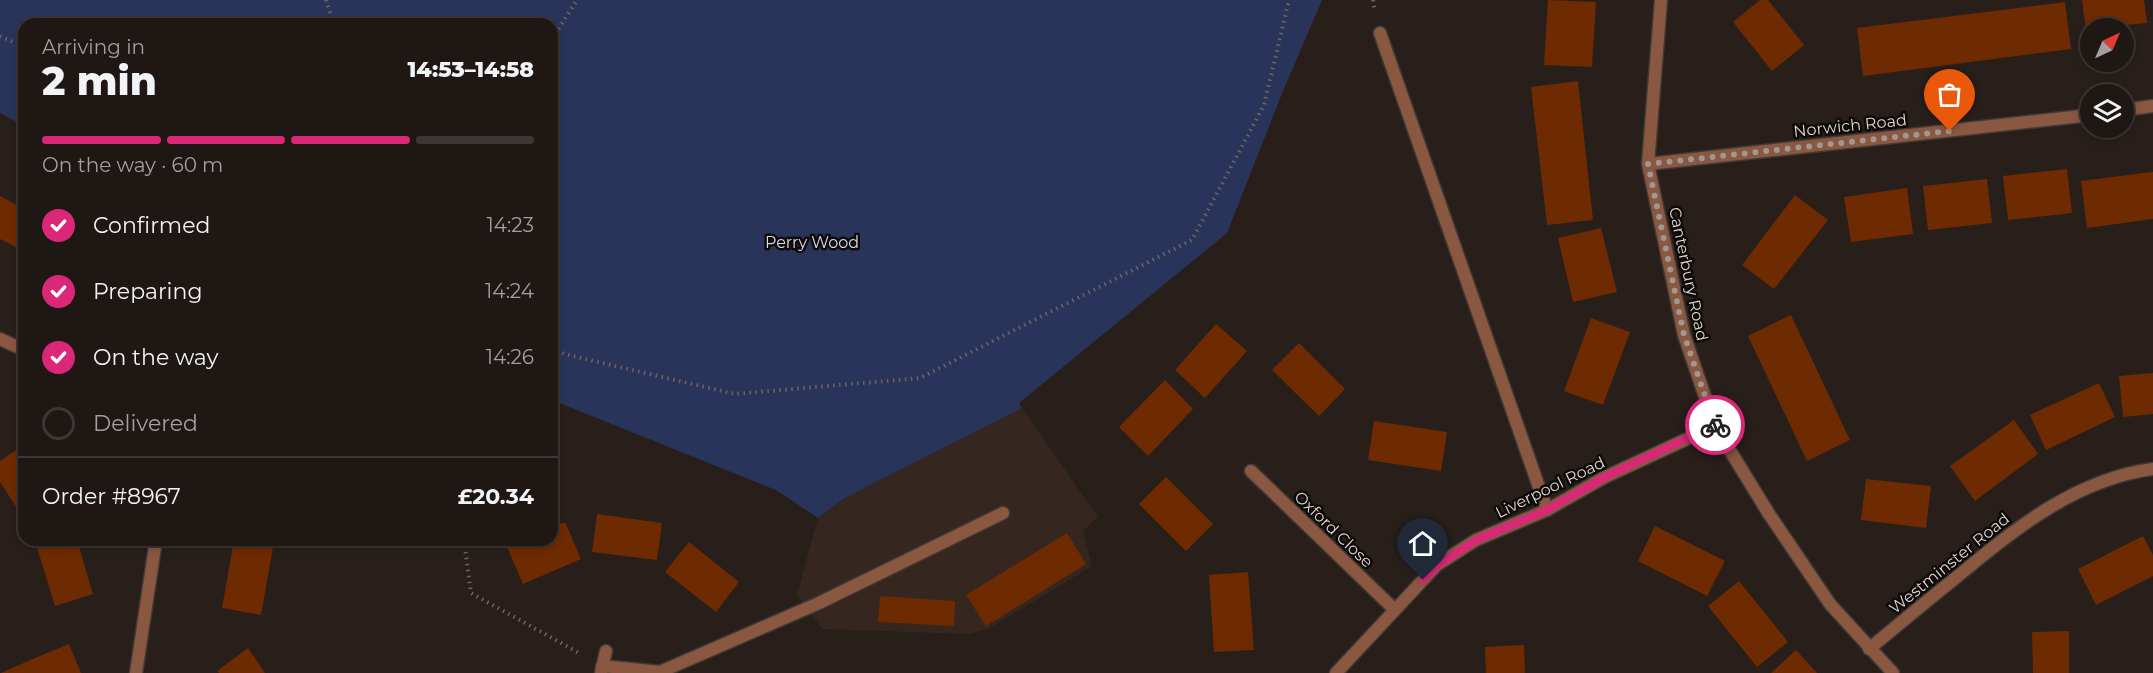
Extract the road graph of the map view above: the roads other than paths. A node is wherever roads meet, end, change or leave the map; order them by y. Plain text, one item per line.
1 (1661, 0) edge
2 (1380, 33) dead end
3 (2153, 106) edge
4 (2134, 109) edge
5 (2080, 116) edge
6 (1648, 164) junction
7 (0, 339) edge
8 (18, 347) edge
9 (1715, 426) junction
10 (2153, 469) edge
11 (1251, 471) dead end
12 (1547, 510) junction
13 (1003, 513) dead end
14 (155, 546) edge
15 (1395, 610) junction
16 (1869, 649) junction
17 (606, 651) dead end
18 (602, 670) edge
19 (136, 673) edge
20 (1336, 673) edge
21 (1893, 673) edge

1 - 6 street, Canterbury Road
2 - 12 street
3 - 4 street
5 - 6 street, Norwich Road
6 - 9 street, Canterbury Road
7 - 8 street
9 - 12 street, Liverpool Road
9 - 16 street, Canterbury Road
10 - 16 street, Westminster Road
11 - 15 street, Oxford Close
12 - 15 street, Liverpool Road
13 - 18 street
14 - 19 street
15 - 20 street, Liverpool Road
16 - 21 street, Canterbury Road
17 - 18 street

